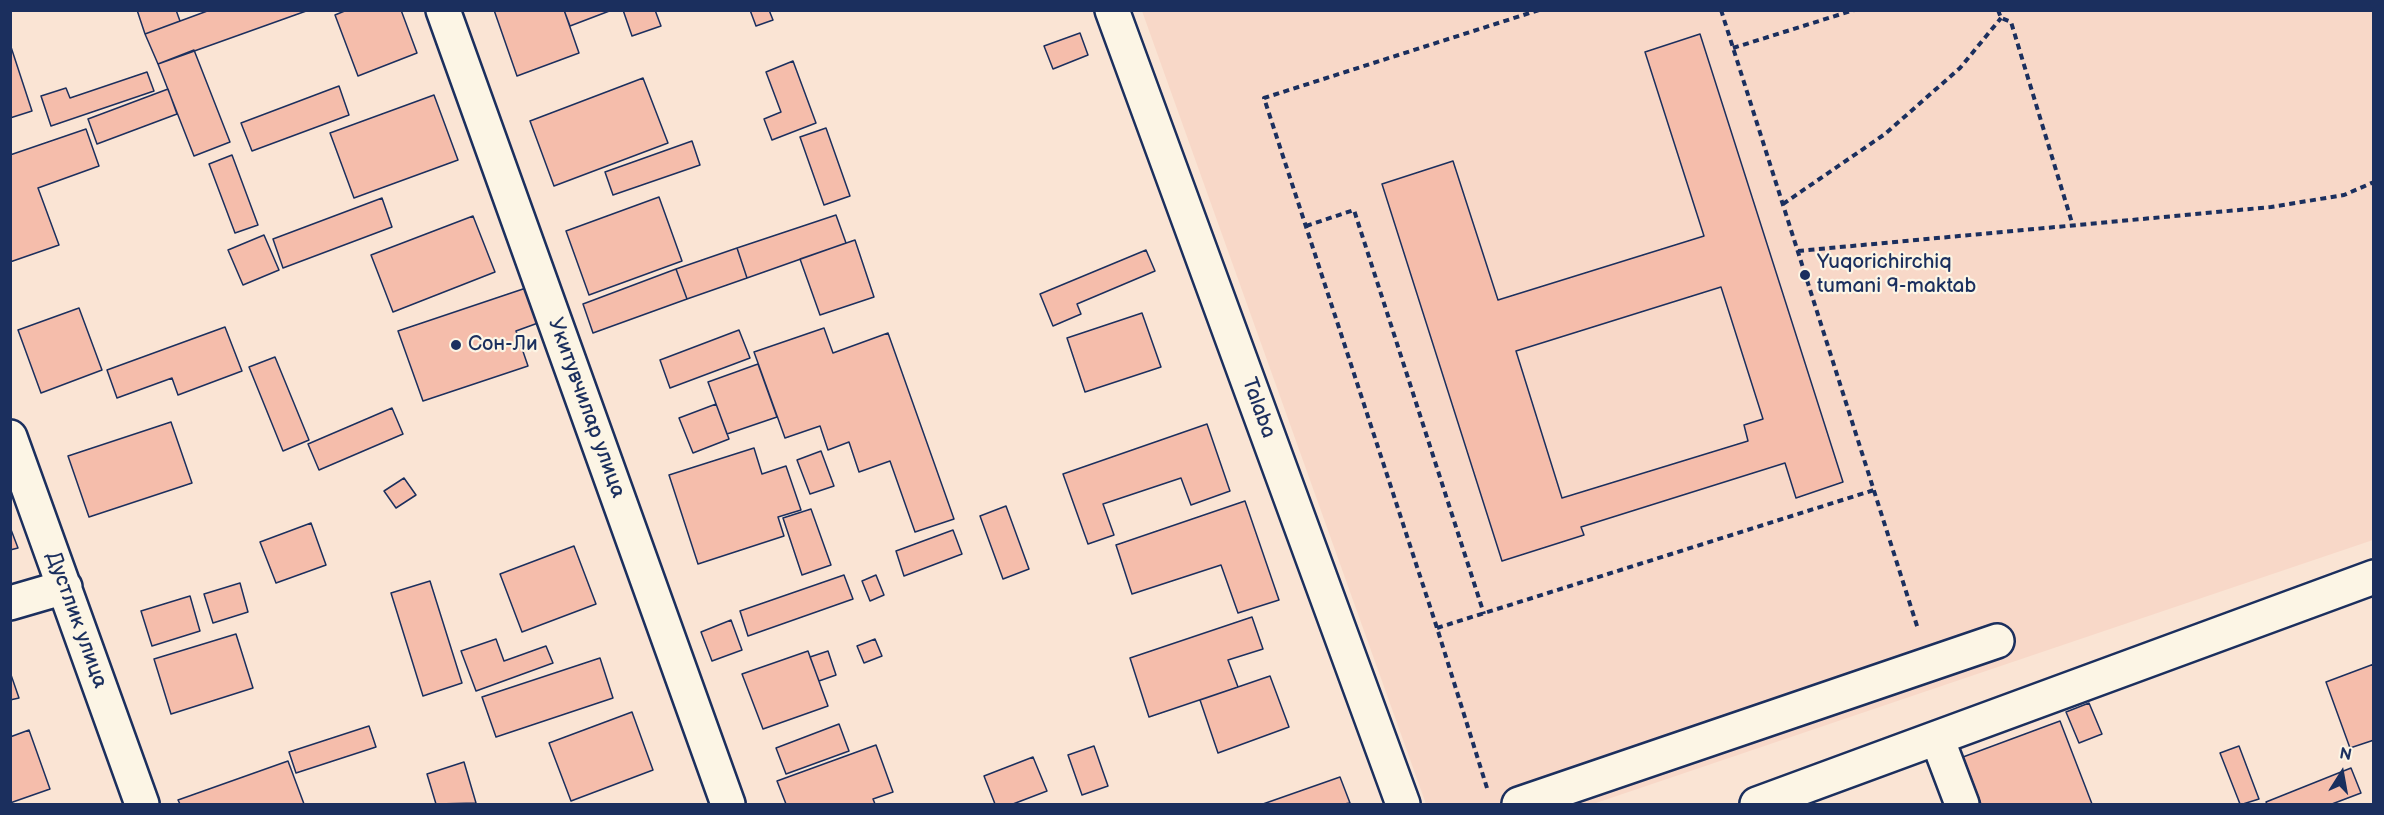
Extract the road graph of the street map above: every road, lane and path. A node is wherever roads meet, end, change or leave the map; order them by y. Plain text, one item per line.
1 (443, 10) edge
2 (1113, 10) edge
3 (1539, 10) edge
4 (1722, 10) edge
5 (1854, 10) edge
6 (1998, 10) edge
7 (2001, 18) junction
8 (1733, 48) junction
9 (2373, 182) edge
10 (1783, 204) junction
11 (1306, 225) junction
12 (2073, 226) junction
13 (1798, 251) junction
14 (10, 437) edge
15 (1874, 490) junction
16 (2373, 577) edge
17 (65, 587) junction
18 (10, 603) edge
19 (1484, 614) junction
20 (1437, 628) junction
21 (1997, 641) dead end
22 (1929, 664) junction
23 (1937, 738) junction
24 (1488, 794) dead end
25 (142, 804) edge
26 (728, 804) edge
27 (1403, 804) edge
28 (1519, 804) edge
29 (1757, 804) edge
30 (1962, 804) edge

1 - 26 street, Укитувчилар улица
2 - 27 street, Talaba
3 - 11 path
4 - 8 path
5 - 8 path
6 - 7 path
7 - 10 path
7 - 12 path
8 - 10 path
9 - 12 path
10 - 13 path
11 - 19 path
11 - 20 path
12 - 13 path
13 - 15 path
14 - 17 street, Дустлик улица
15 - 19 path
15 - 22 path
16 - 23 street
17 - 18 street
17 - 25 street, Дустлик улица
19 - 20 path
20 - 24 path
21 - 22 street
22 - 28 street
23 - 29 street
23 - 30 street

